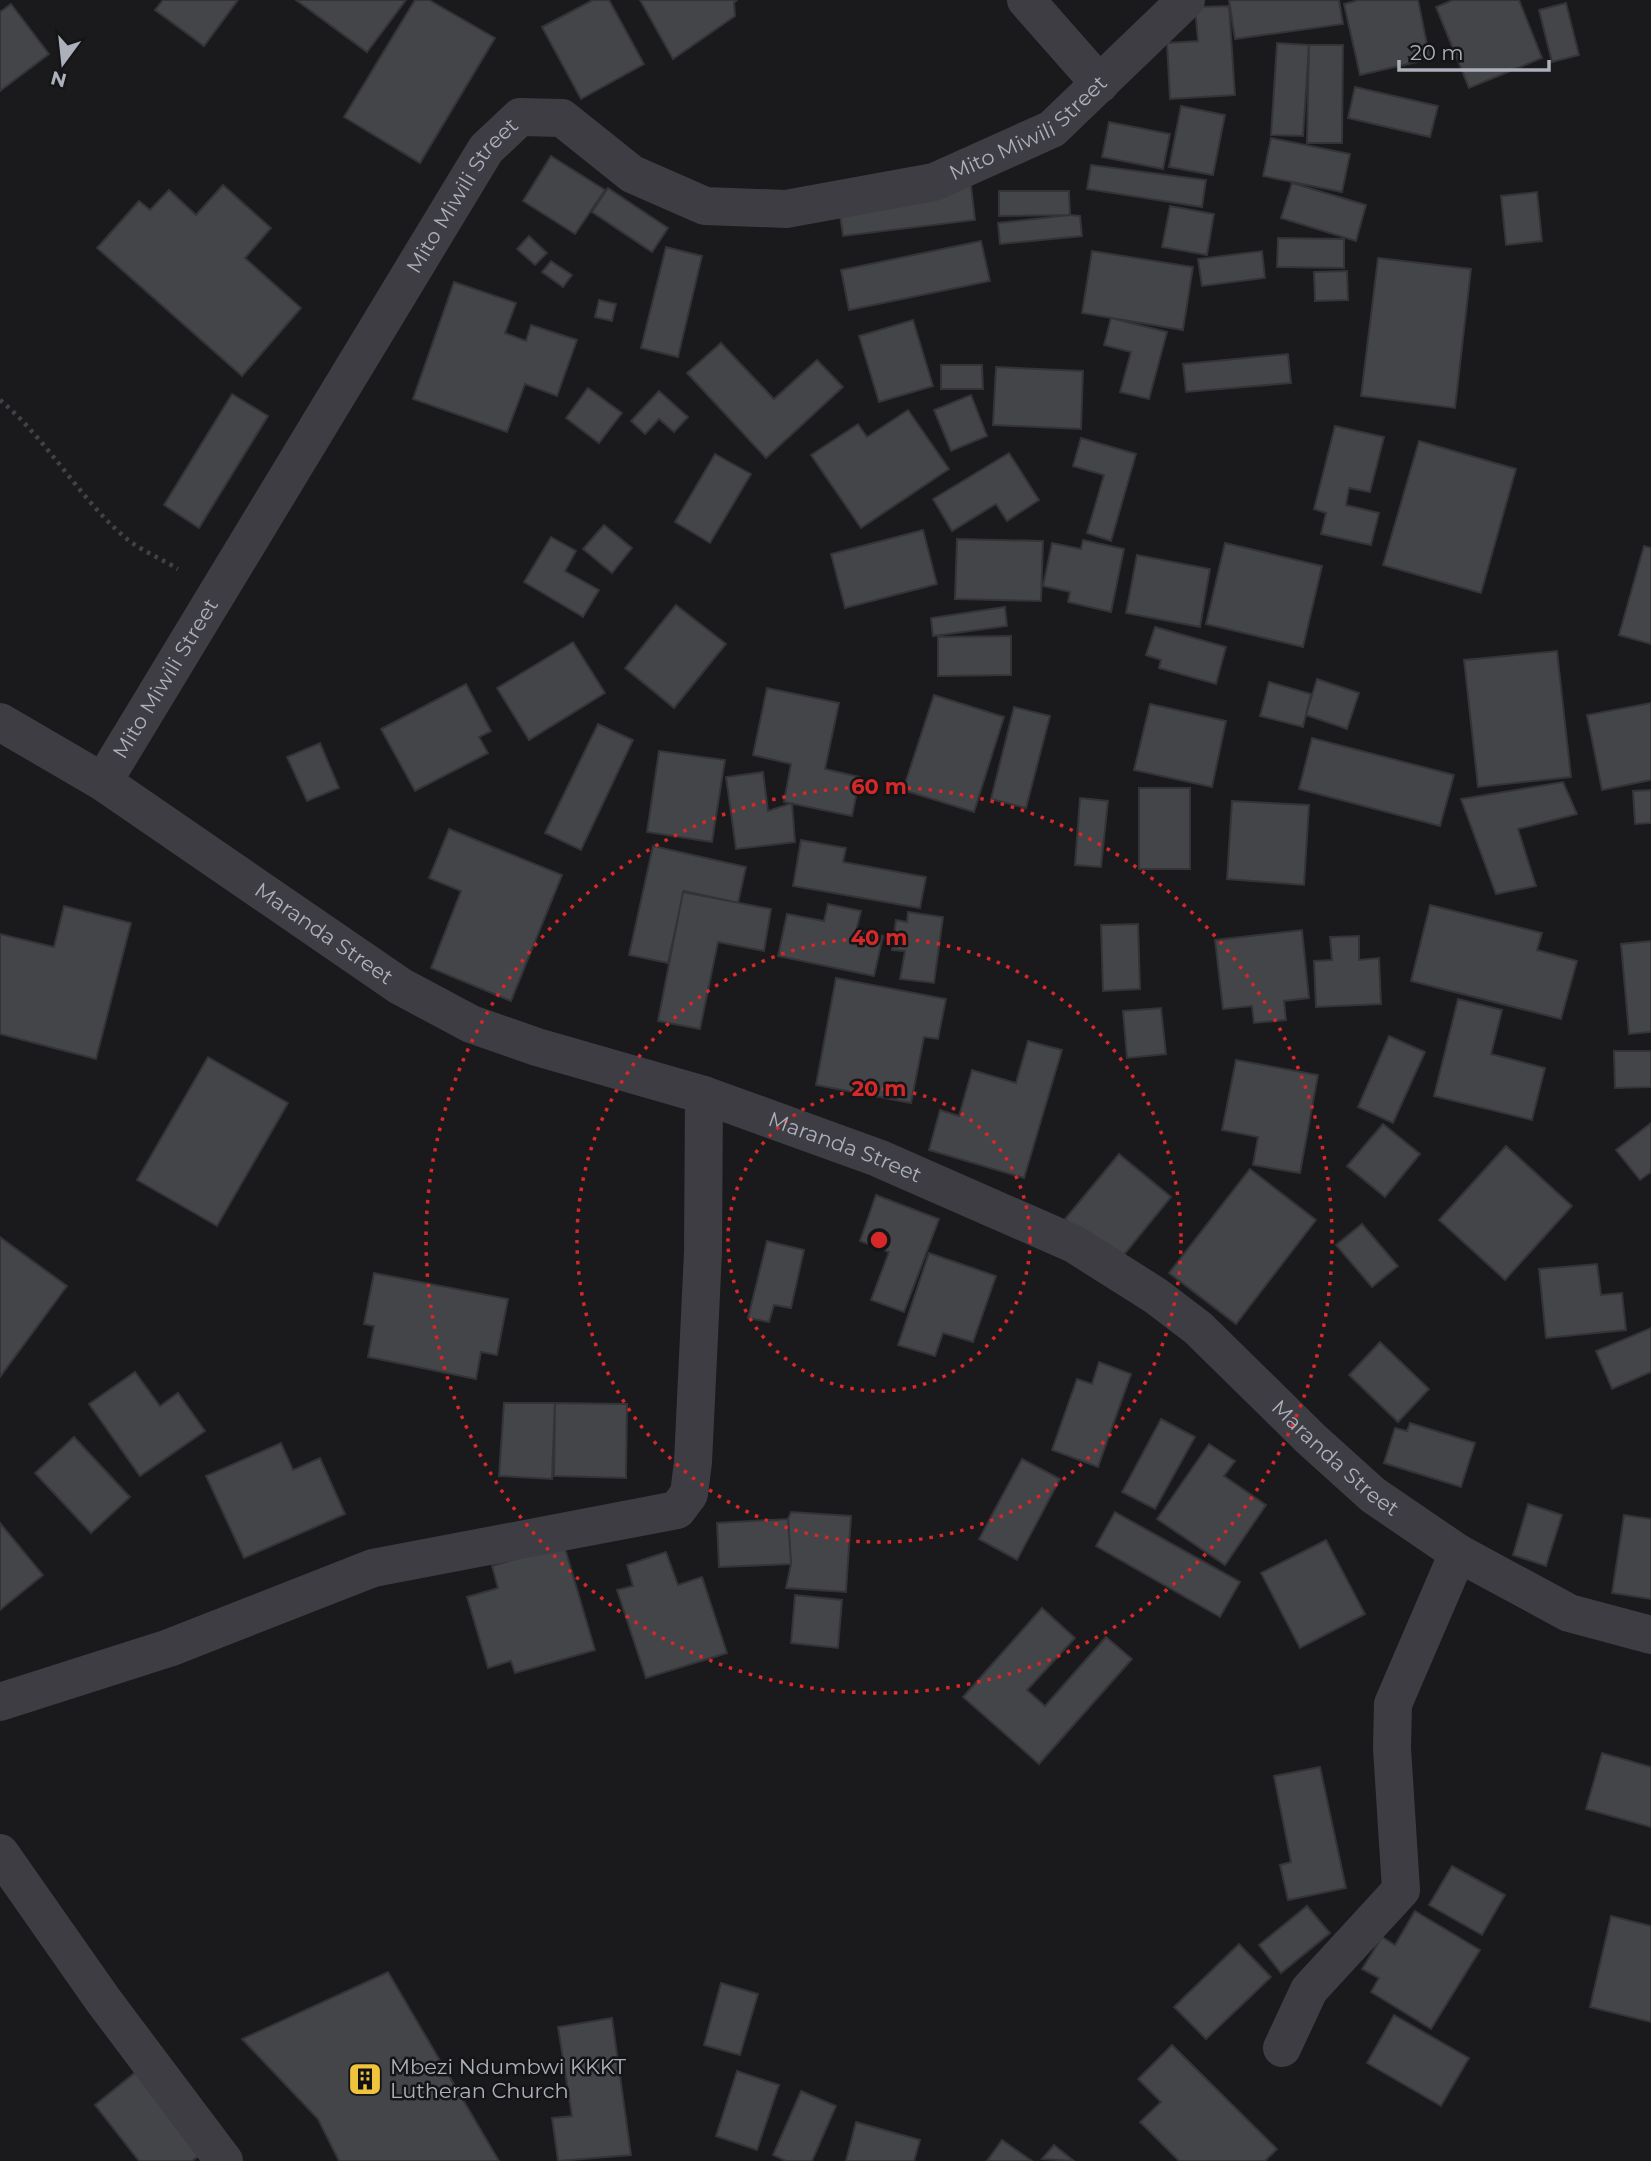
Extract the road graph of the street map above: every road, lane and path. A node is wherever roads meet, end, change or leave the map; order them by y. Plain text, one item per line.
1 (1026, 0) edge
2 (1186, 0) edge
3 (1100, 84) junction
4 (0, 400) edge
5 (218, 593) junction
6 (0, 722) edge
7 (103, 782) junction
8 (704, 1095) junction
9 (1458, 1553) junction
10 (1651, 1635) edge
11 (0, 1702) edge
12 (0, 1853) edge
13 (1282, 2049) dead end
14 (224, 2161) edge

1 - 3 street
2 - 3 street, Mito Miwili Street
3 - 5 street, Mito Miwili Street
4 - 5 path
5 - 7 street, Mito Miwili Street
6 - 7 street, Maranda Street
7 - 8 street, Maranda Street
8 - 9 street, Maranda Street
8 - 11 street
9 - 10 street, Maranda Street
9 - 13 street
12 - 14 street

